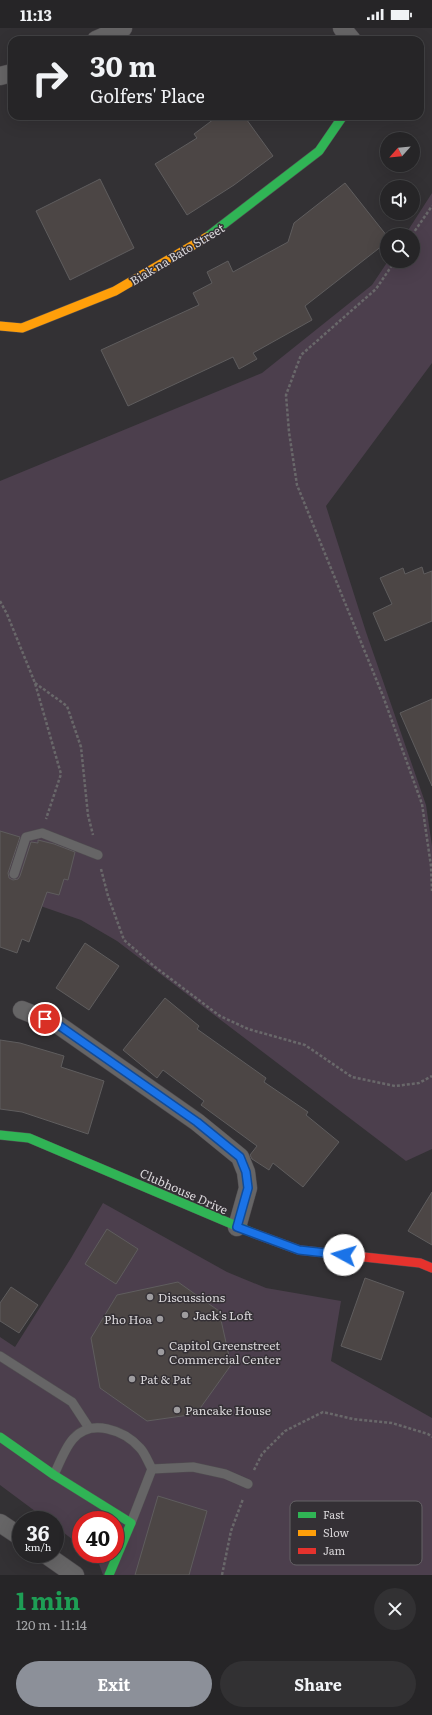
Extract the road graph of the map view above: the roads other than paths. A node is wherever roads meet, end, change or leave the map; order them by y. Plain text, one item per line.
1 (123, 28) edge
2 (342, 28) edge
3 (105, 36) edge
4 (349, 36) edge
5 (340, 120) edge
6 (0, 326) edge
7 (98, 855) road end
8 (14, 874) dead end
9 (22, 1010) dead end
10 (0, 1135) edge
11 (237, 1227) junction
12 (432, 1268) edge
13 (0, 1356) edge
14 (89, 1428) junction
15 (0, 1437) edge
16 (152, 1469) junction
17 (54, 1475) junction
18 (248, 1484) road end
19 (0, 1523) edge
20 (131, 1523) junction
21 (12, 1531) edge
22 (58, 1563) edge
23 (75, 1575) edge
24 (109, 1575) edge

1 - 3 street
2 - 4 street
5 - 6 street, Biak na Bato Street
7 - 8 lane
9 - 11 street
10 - 11 street, Clubhouse Drive
11 - 12 street, Clubhouse Drive
13 - 14 lane
14 - 16 lane
14 - 17 lane
15 - 17 street
16 - 18 lane
16 - 20 lane
17 - 20 street
19 - 21 street
20 - 24 street
22 - 23 street

